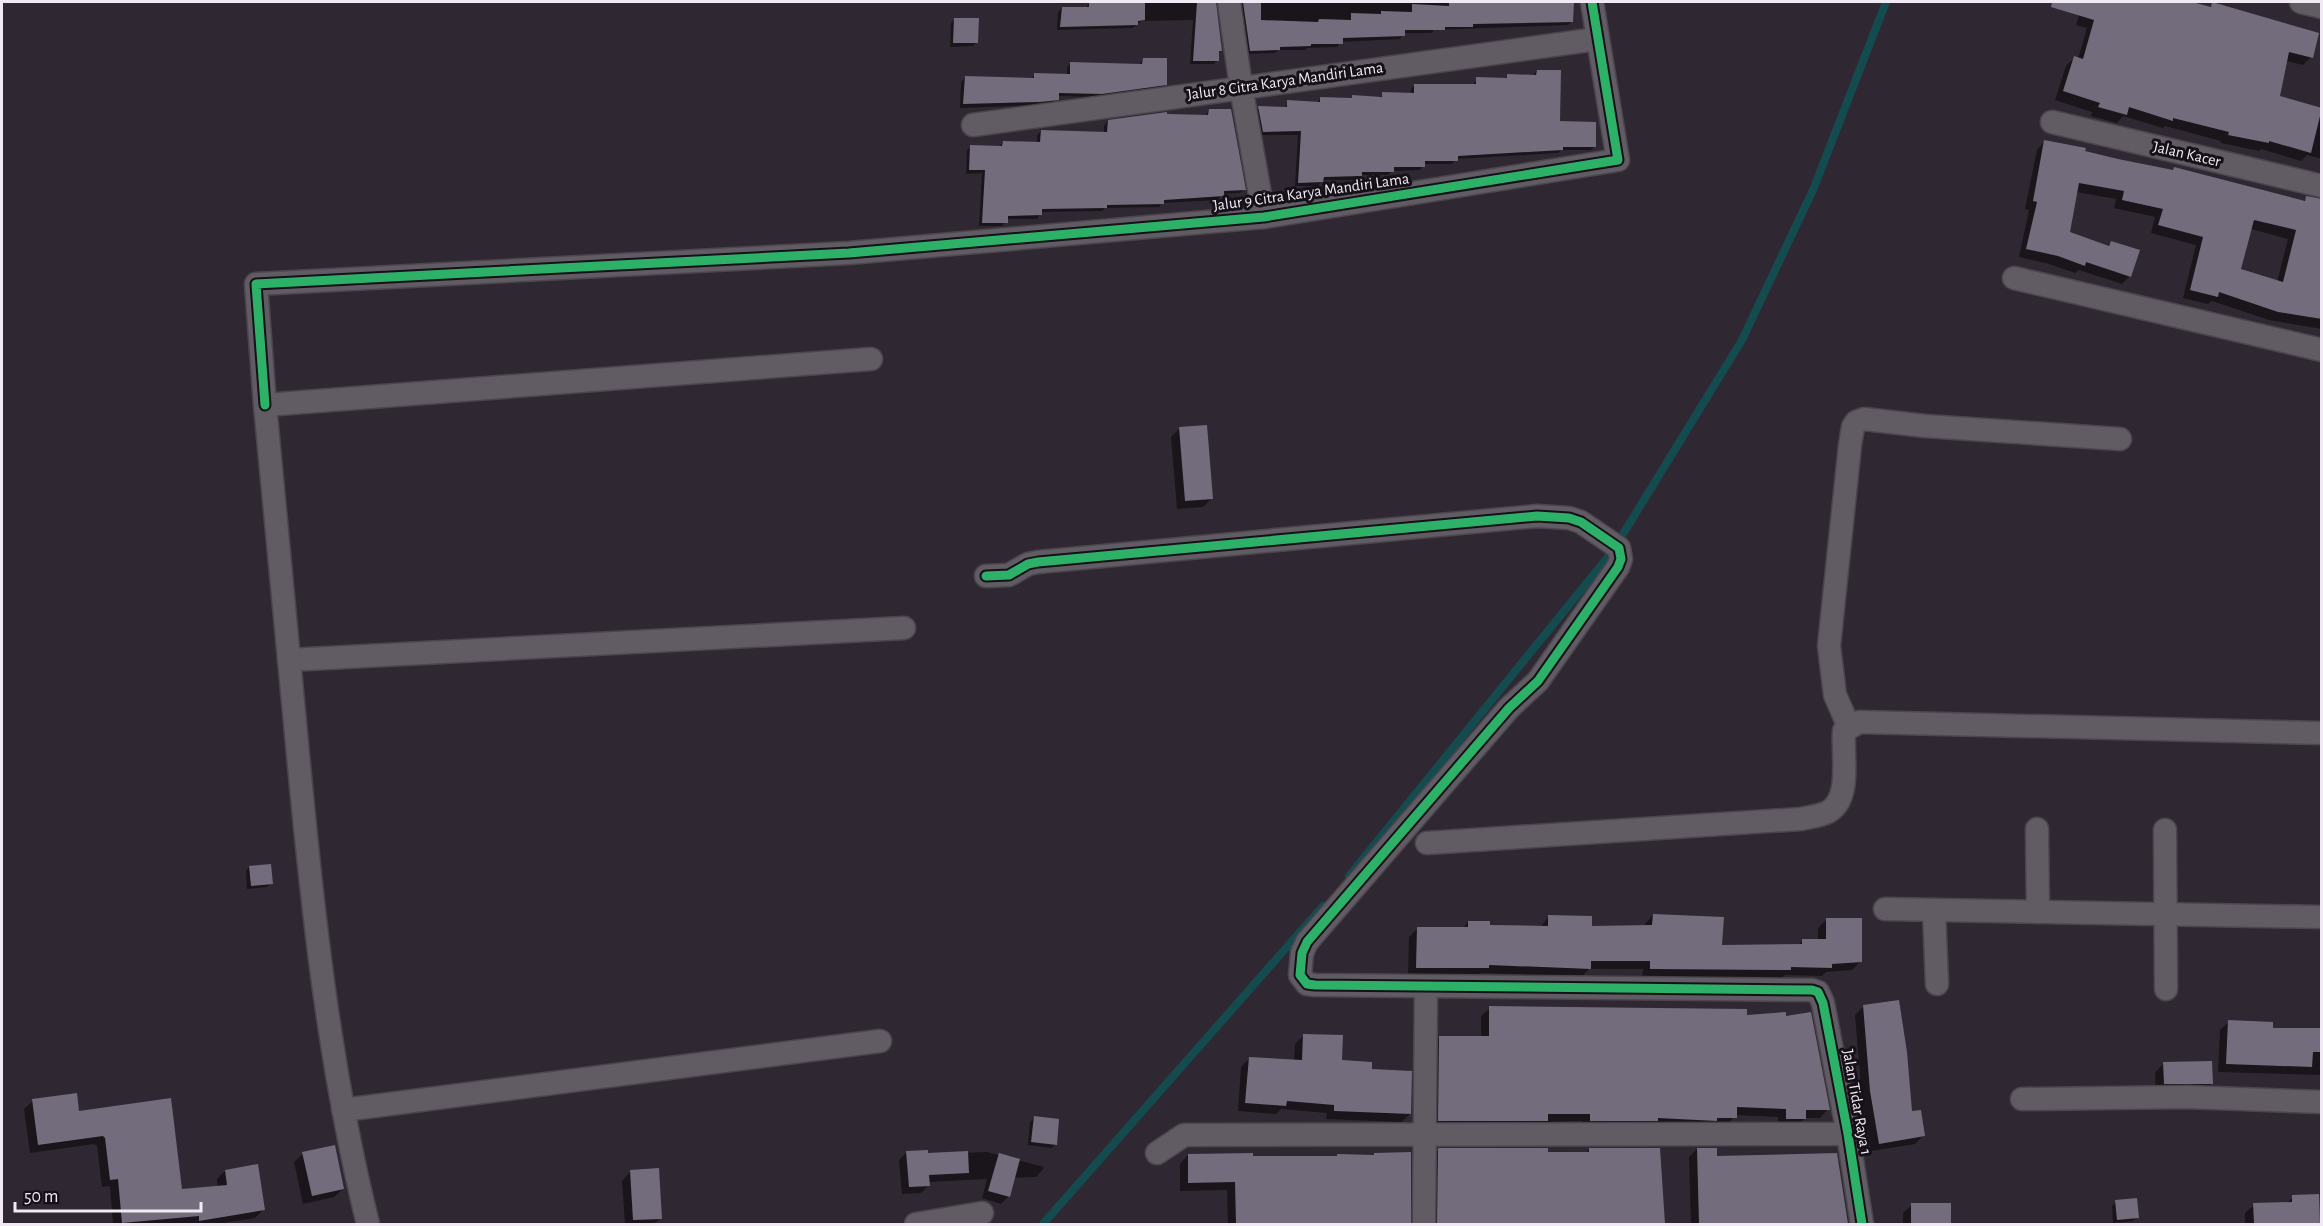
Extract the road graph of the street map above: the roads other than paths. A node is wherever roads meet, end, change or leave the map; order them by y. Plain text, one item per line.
1 (1229, 2) edge
2 (1592, 2) edge
3 (2301, 2) edge
4 (2322, 7) edge
5 (1597, 39) junction
6 (1241, 87) junction
7 (2052, 122) dead end
8 (974, 125) dead end
9 (2322, 186) edge
10 (1264, 218) junction
11 (2013, 278) dead end
12 (2322, 350) edge
13 (872, 359) dead end
14 (265, 405) junction
15 (2120, 439) dead end
16 (986, 576) dead end
17 (903, 628) dead end
18 (289, 660) junction
19 (1849, 727) junction
20 (2322, 733) edge
21 (2037, 829) dead end
22 (2165, 830) dead end
23 (1427, 843) dead end
24 (1885, 909) dead end
25 (1934, 910) junction
26 (2038, 912) junction
27 (2164, 915) junction
28 (2322, 917) edge
29 (1937, 984) dead end
30 (1426, 987) junction
31 (2166, 989) dead end
32 (880, 1041) dead end
33 (2022, 1099) dead end
34 (2322, 1102) edge
35 (343, 1110) junction
36 (1425, 1134) junction
37 (1848, 1134) junction
38 (1157, 1153) dead end
39 (982, 1213) dead end
40 (369, 1224) edge
41 (916, 1224) edge
42 (1424, 1224) edge
43 (1862, 1224) edge

1 - 6 street
2 - 5 street
3 - 4 street
5 - 6 street, Jalur 8 Citra Karya Mandiri Lama
5 - 10 street, Jalur 9 Citra Karya Mandiri Lama
6 - 8 street, Jalur 8 Citra Karya Mandiri Lama
6 - 10 street
7 - 9 street, Jalan Kacer
10 - 14 street, Jalur 9 Citra Karya Mandiri Lama
11 - 12 street
13 - 14 street
14 - 18 street
15 - 19 street
16 - 30 street
17 - 18 street
18 - 35 street
19 - 20 street
19 - 23 street
21 - 26 street
22 - 27 street
24 - 25 street
25 - 26 street
25 - 29 street
26 - 27 street
27 - 28 street
27 - 31 street
30 - 36 street
30 - 37 street, Jalan Tidar Raya 1
32 - 35 street
33 - 34 street
35 - 40 street
36 - 37 street
36 - 38 street
36 - 42 street
37 - 43 street, Jalan Tidar Raya 1
39 - 41 street

